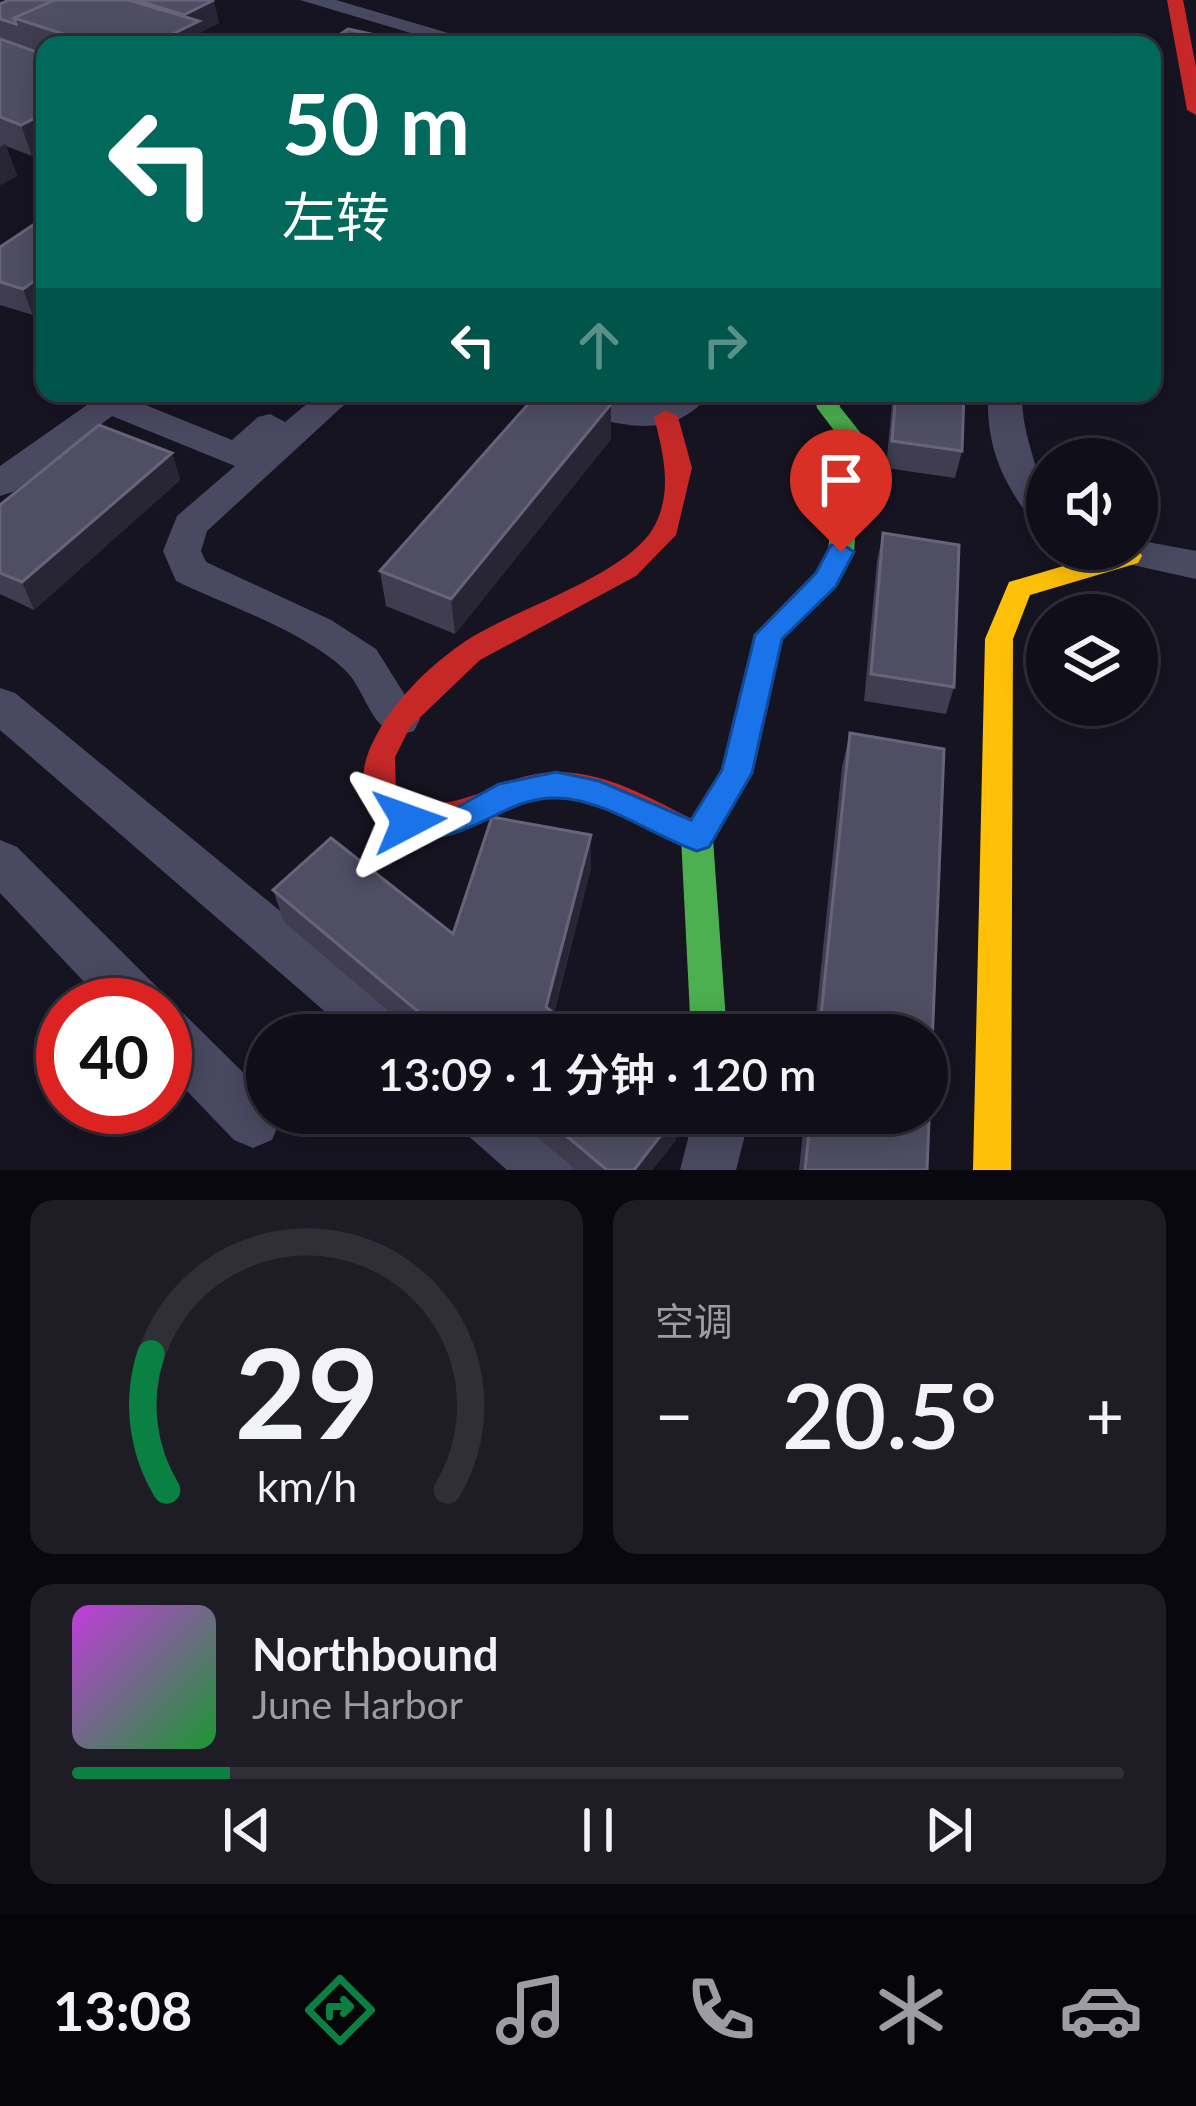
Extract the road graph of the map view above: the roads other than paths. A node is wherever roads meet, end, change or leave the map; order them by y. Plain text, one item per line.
1 (311, 0) edge
2 (1175, 0) edge
3 (444, 36) edge
4 (1196, 110) edge
5 (110, 402) edge
6 (110, 402) edge
7 (296, 402) edge
8 (330, 402) edge
9 (581, 402) edge
10 (683, 402) edge
11 (828, 402) edge
12 (1004, 402) edge
13 (666, 417) junction
14 (0, 484) edge
15 (1026, 489) edge
16 (1158, 558) edge
17 (1196, 565) edge
18 (1071, 570) edge
19 (0, 705) edge
20 (399, 719) junction
21 (697, 837) junction
22 (0, 861) edge
23 (114, 978) edge
24 (366, 1014) edge
25 (708, 1014) edge
26 (192, 1058) edge
27 (246, 1113) edge
28 (508, 1134) edge
29 (716, 1134) edge
30 (550, 1170) edge
31 (708, 1170) edge
32 (992, 1170) edge

1 - 3 street
2 - 4 street
5 - 14 street
6 - 7 street
8 - 20 street
9 - 13 street
10 - 13 street
11 - 21 street
12 - 15 street
13 - 20 street
16 - 17 street
18 - 32 street
19 - 24 street
20 - 21 street
21 - 25 street
22 - 23 street
26 - 27 street
28 - 30 street
29 - 31 street

